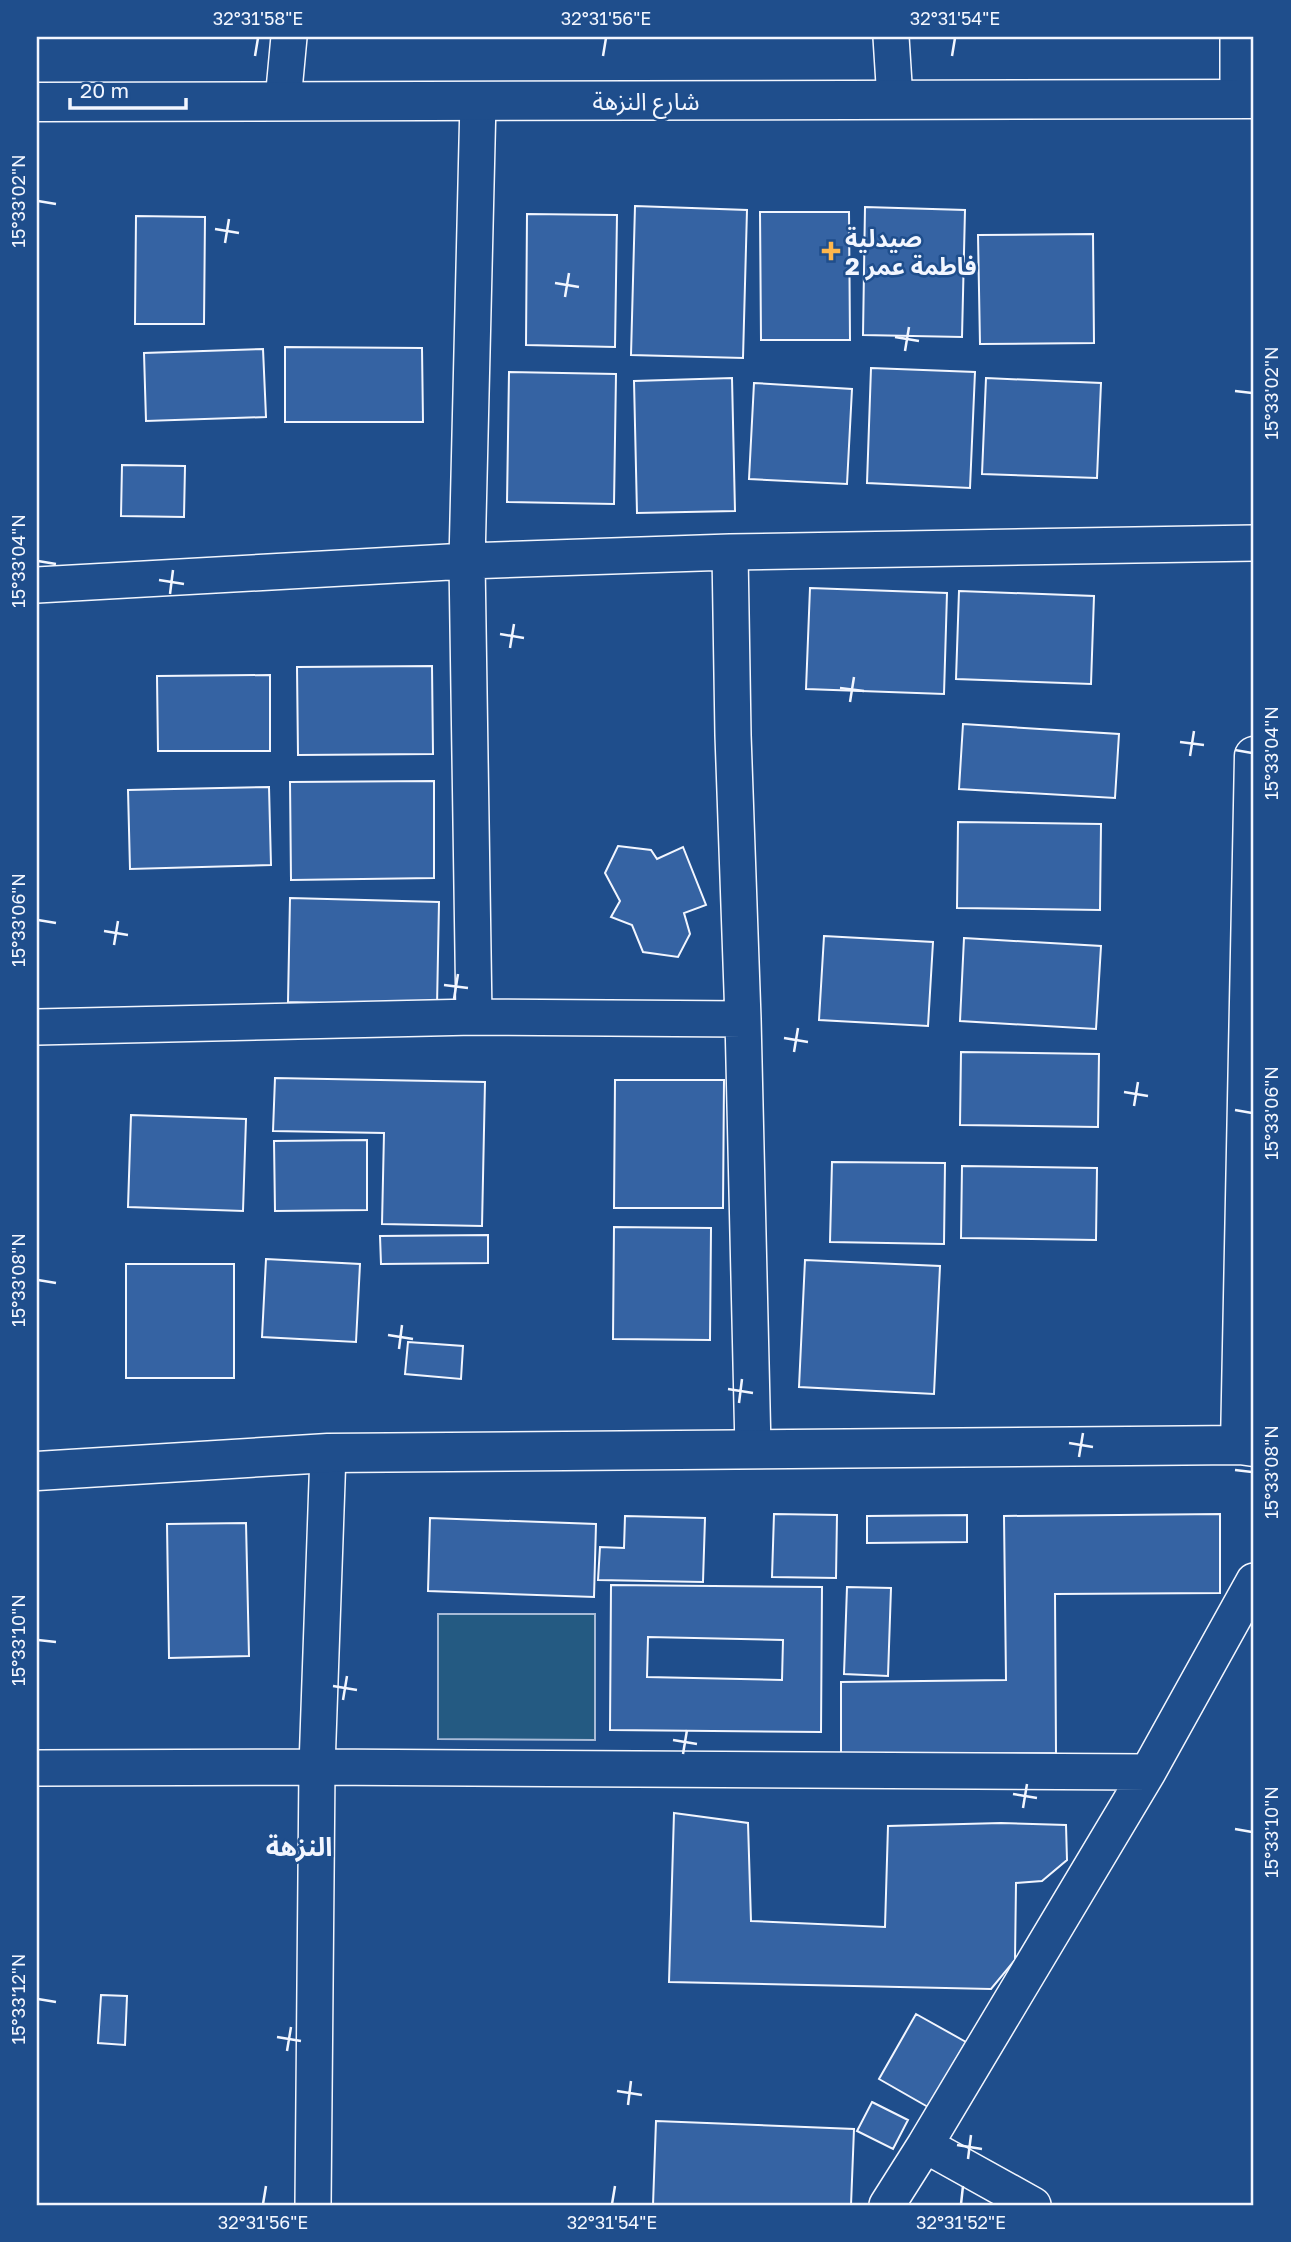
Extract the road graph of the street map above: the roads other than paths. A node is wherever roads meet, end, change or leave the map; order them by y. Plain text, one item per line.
1 (289, 37) edge
2 (891, 37) edge
3 (1238, 37) edge
4 (1246, 99) edge
5 (895, 100) junction
6 (283, 101) junction
7 (478, 101) junction
8 (37, 102) edge
9 (1254, 543) edge
10 (730, 552) junction
11 (467, 561) junction
12 (37, 585) edge
13 (1254, 756) edge
14 (1253, 915) edge
15 (474, 1017) junction
16 (743, 1019) junction
17 (37, 1027) edge
18 (1248, 1284) edge
19 (1247, 1446) edge
20 (753, 1449) junction
21 (328, 1453) junction
22 (37, 1471) edge
23 (1254, 1581) edge
24 (37, 1768) edge
25 (317, 1768) junction
26 (1148, 1772) junction
27 (925, 2145) junction
28 (313, 2205) edge
29 (887, 2205) edge
30 (1033, 2205) edge

1 - 6 street
2 - 5 street
3 - 4 street
4 - 5 street, شارع النزهة
5 - 7 street, شارع النزهة
6 - 7 street, شارع النزهة
6 - 8 street, شارع النزهة
7 - 11 street
9 - 10 street
10 - 11 street
10 - 16 street
11 - 12 street
11 - 15 street
13 - 14 street
14 - 18 street
15 - 16 street
15 - 17 street
16 - 20 street
18 - 19 street
19 - 20 street
20 - 21 street
21 - 22 street
21 - 25 street
23 - 26 street
24 - 25 street
25 - 26 street
25 - 28 street
26 - 27 street
27 - 29 street
27 - 30 street

